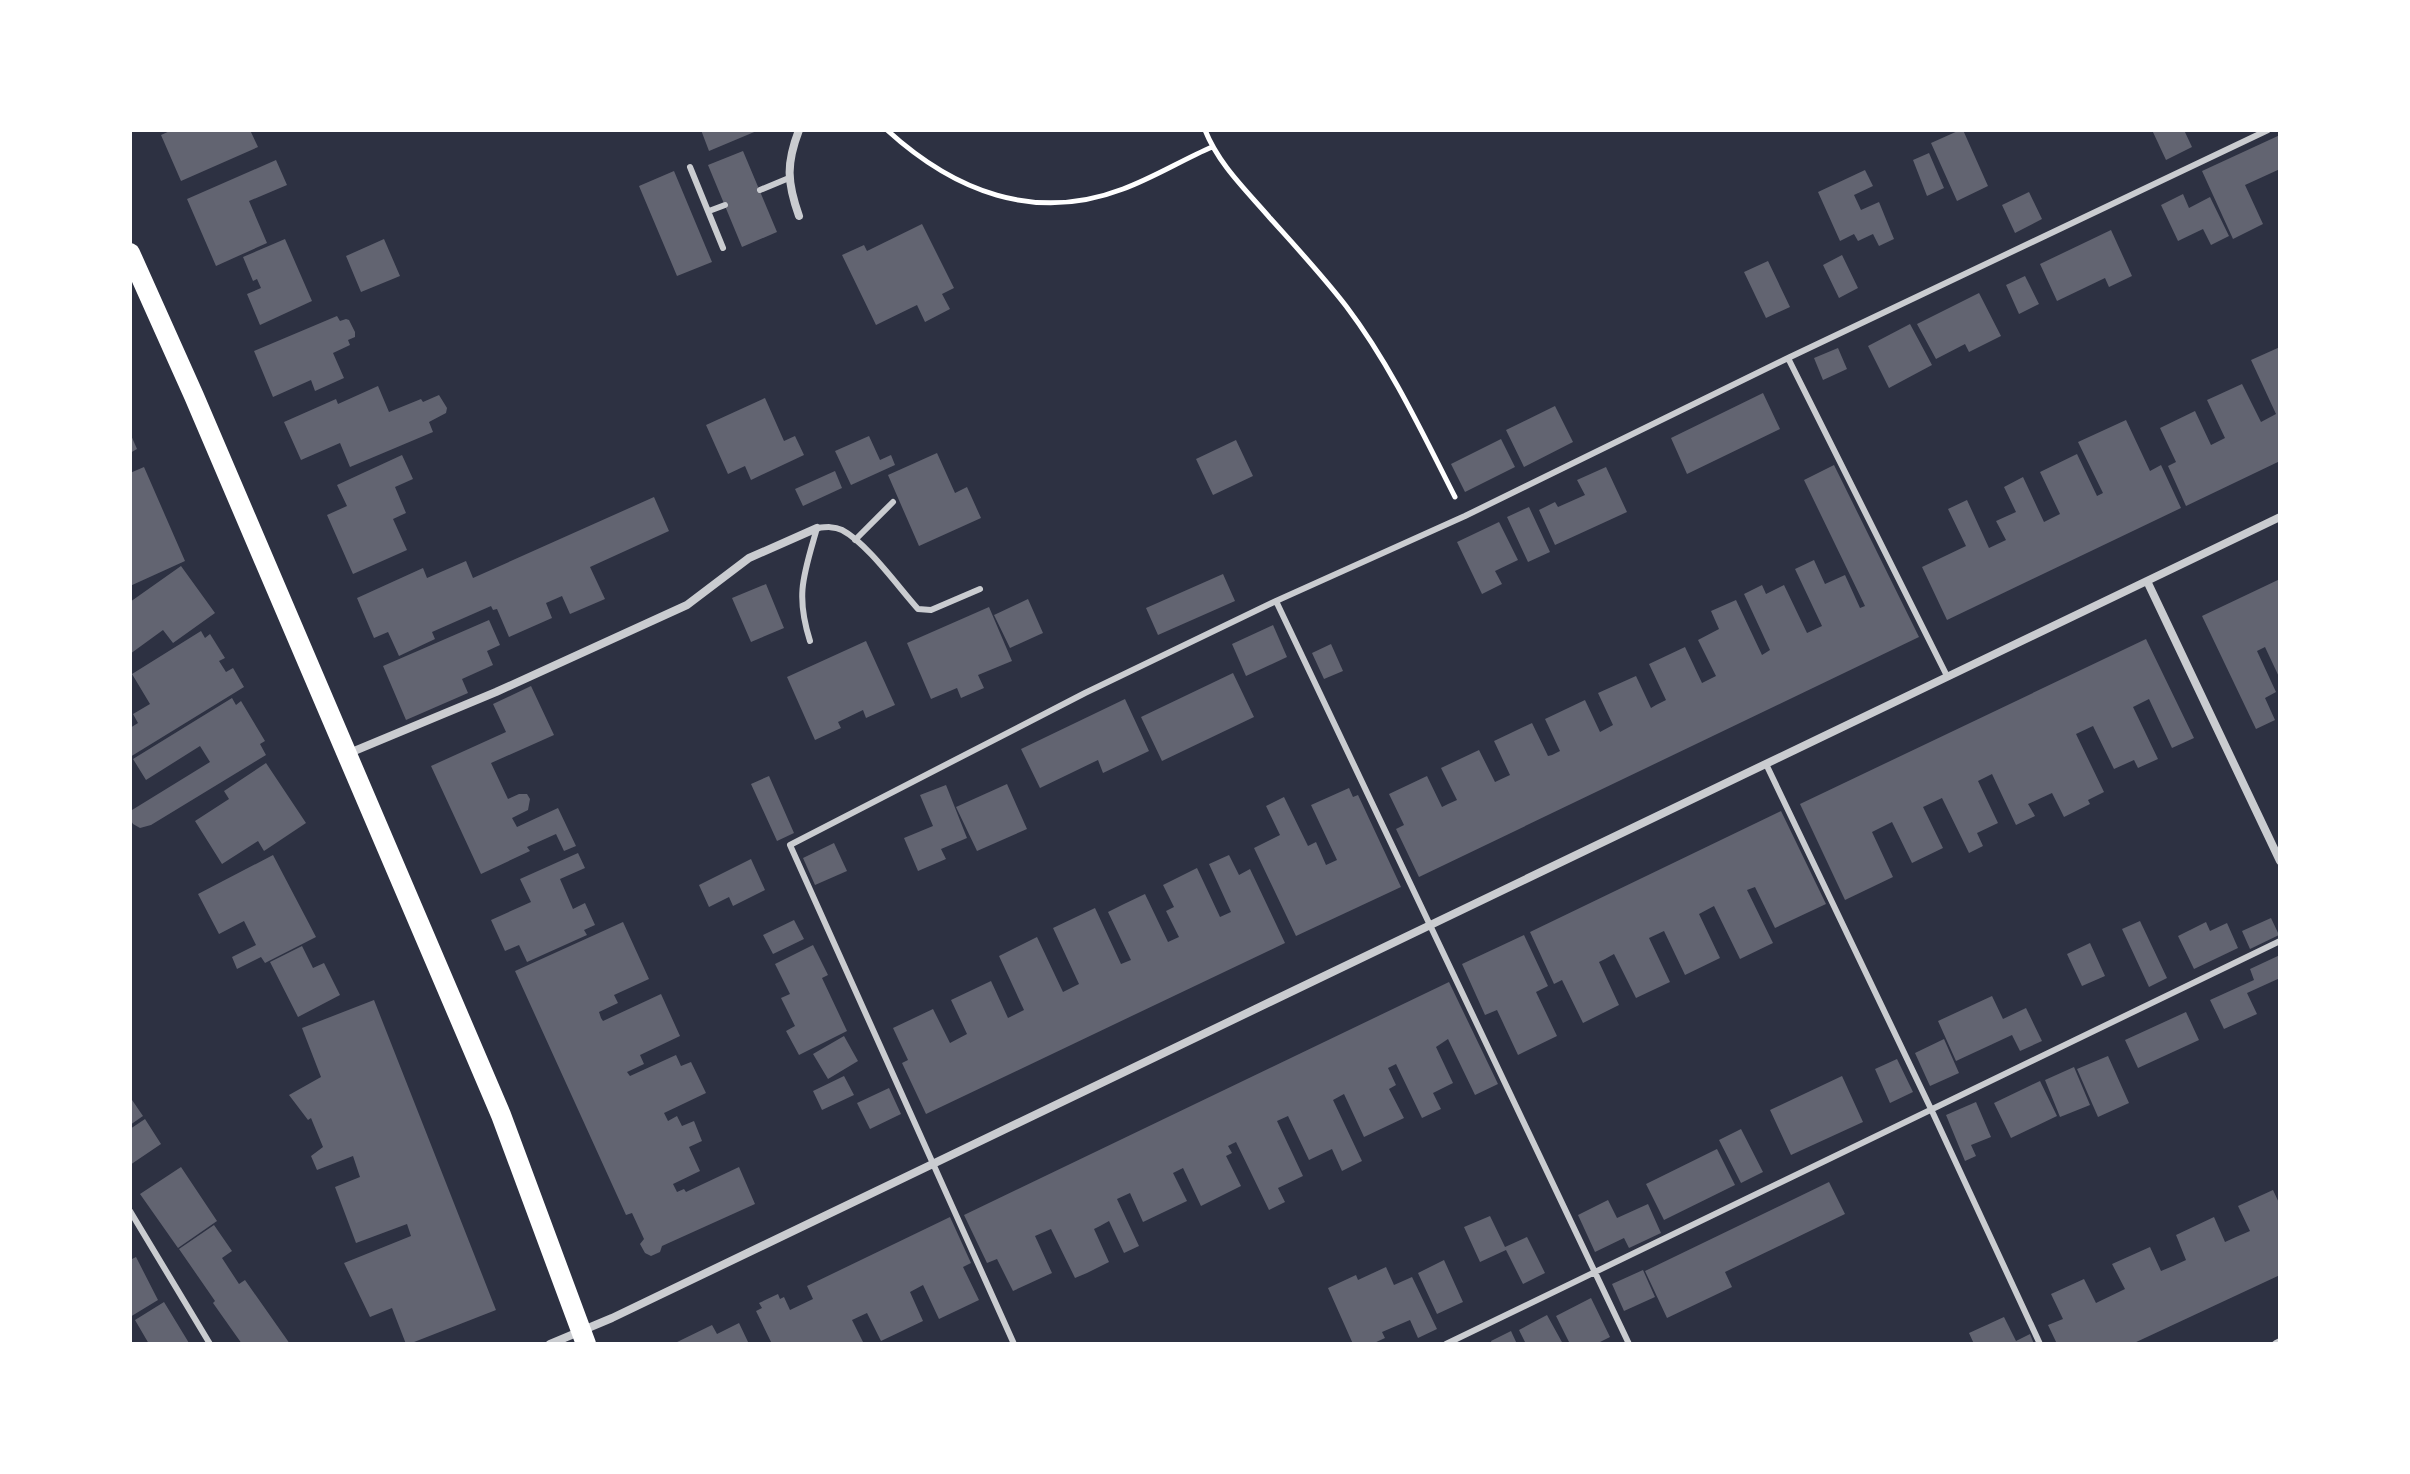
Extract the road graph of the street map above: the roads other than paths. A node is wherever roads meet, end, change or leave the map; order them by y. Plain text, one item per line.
1 (799, 130) edge
2 (2268, 130) edge
3 (690, 167) dead end
4 (789, 178) junction
5 (760, 190) dead end
6 (725, 205) dead end
7 (709, 211) junction
8 (799, 216) dead end
9 (723, 248) dead end
10 (130, 253) edge
11 (1788, 358) junction
12 (893, 502) dead end
13 (2280, 517) edge
14 (817, 528) junction
15 (855, 540) junction
16 (2147, 581) junction
17 (980, 589) dead end
18 (1276, 601) junction
19 (810, 641) dead end
20 (1947, 676) junction
21 (347, 755) junction
22 (1766, 764) junction
23 (2280, 861) edge
24 (1431, 926) junction
25 (2280, 941) edge
26 (1931, 1109) junction
27 (933, 1164) junction
28 (130, 1211) edge
29 (1594, 1270) junction
30 (584, 1338) edge
31 (210, 1344) edge
32 (550, 1344) edge
33 (1014, 1344) edge
34 (1446, 1344) edge
35 (1629, 1344) edge
36 (2040, 1344) edge

1 - 4 street
2 - 11 lane
3 - 7 lane
4 - 5 lane
4 - 8 street
6 - 7 lane
7 - 9 lane
10 - 21 main road
11 - 18 lane
11 - 20 lane
12 - 15 lane
13 - 16 street
14 - 15 lane
14 - 19 lane
14 - 21 street
15 - 17 lane
16 - 20 street
16 - 23 street
18 - 24 lane
18 - 27 lane
20 - 22 street
21 - 30 main road
22 - 24 street
22 - 26 lane
24 - 27 street
24 - 29 lane
25 - 26 lane
26 - 29 lane
26 - 36 lane
27 - 30 street
27 - 33 lane
28 - 31 lane
29 - 34 lane
29 - 35 lane
30 - 32 street

